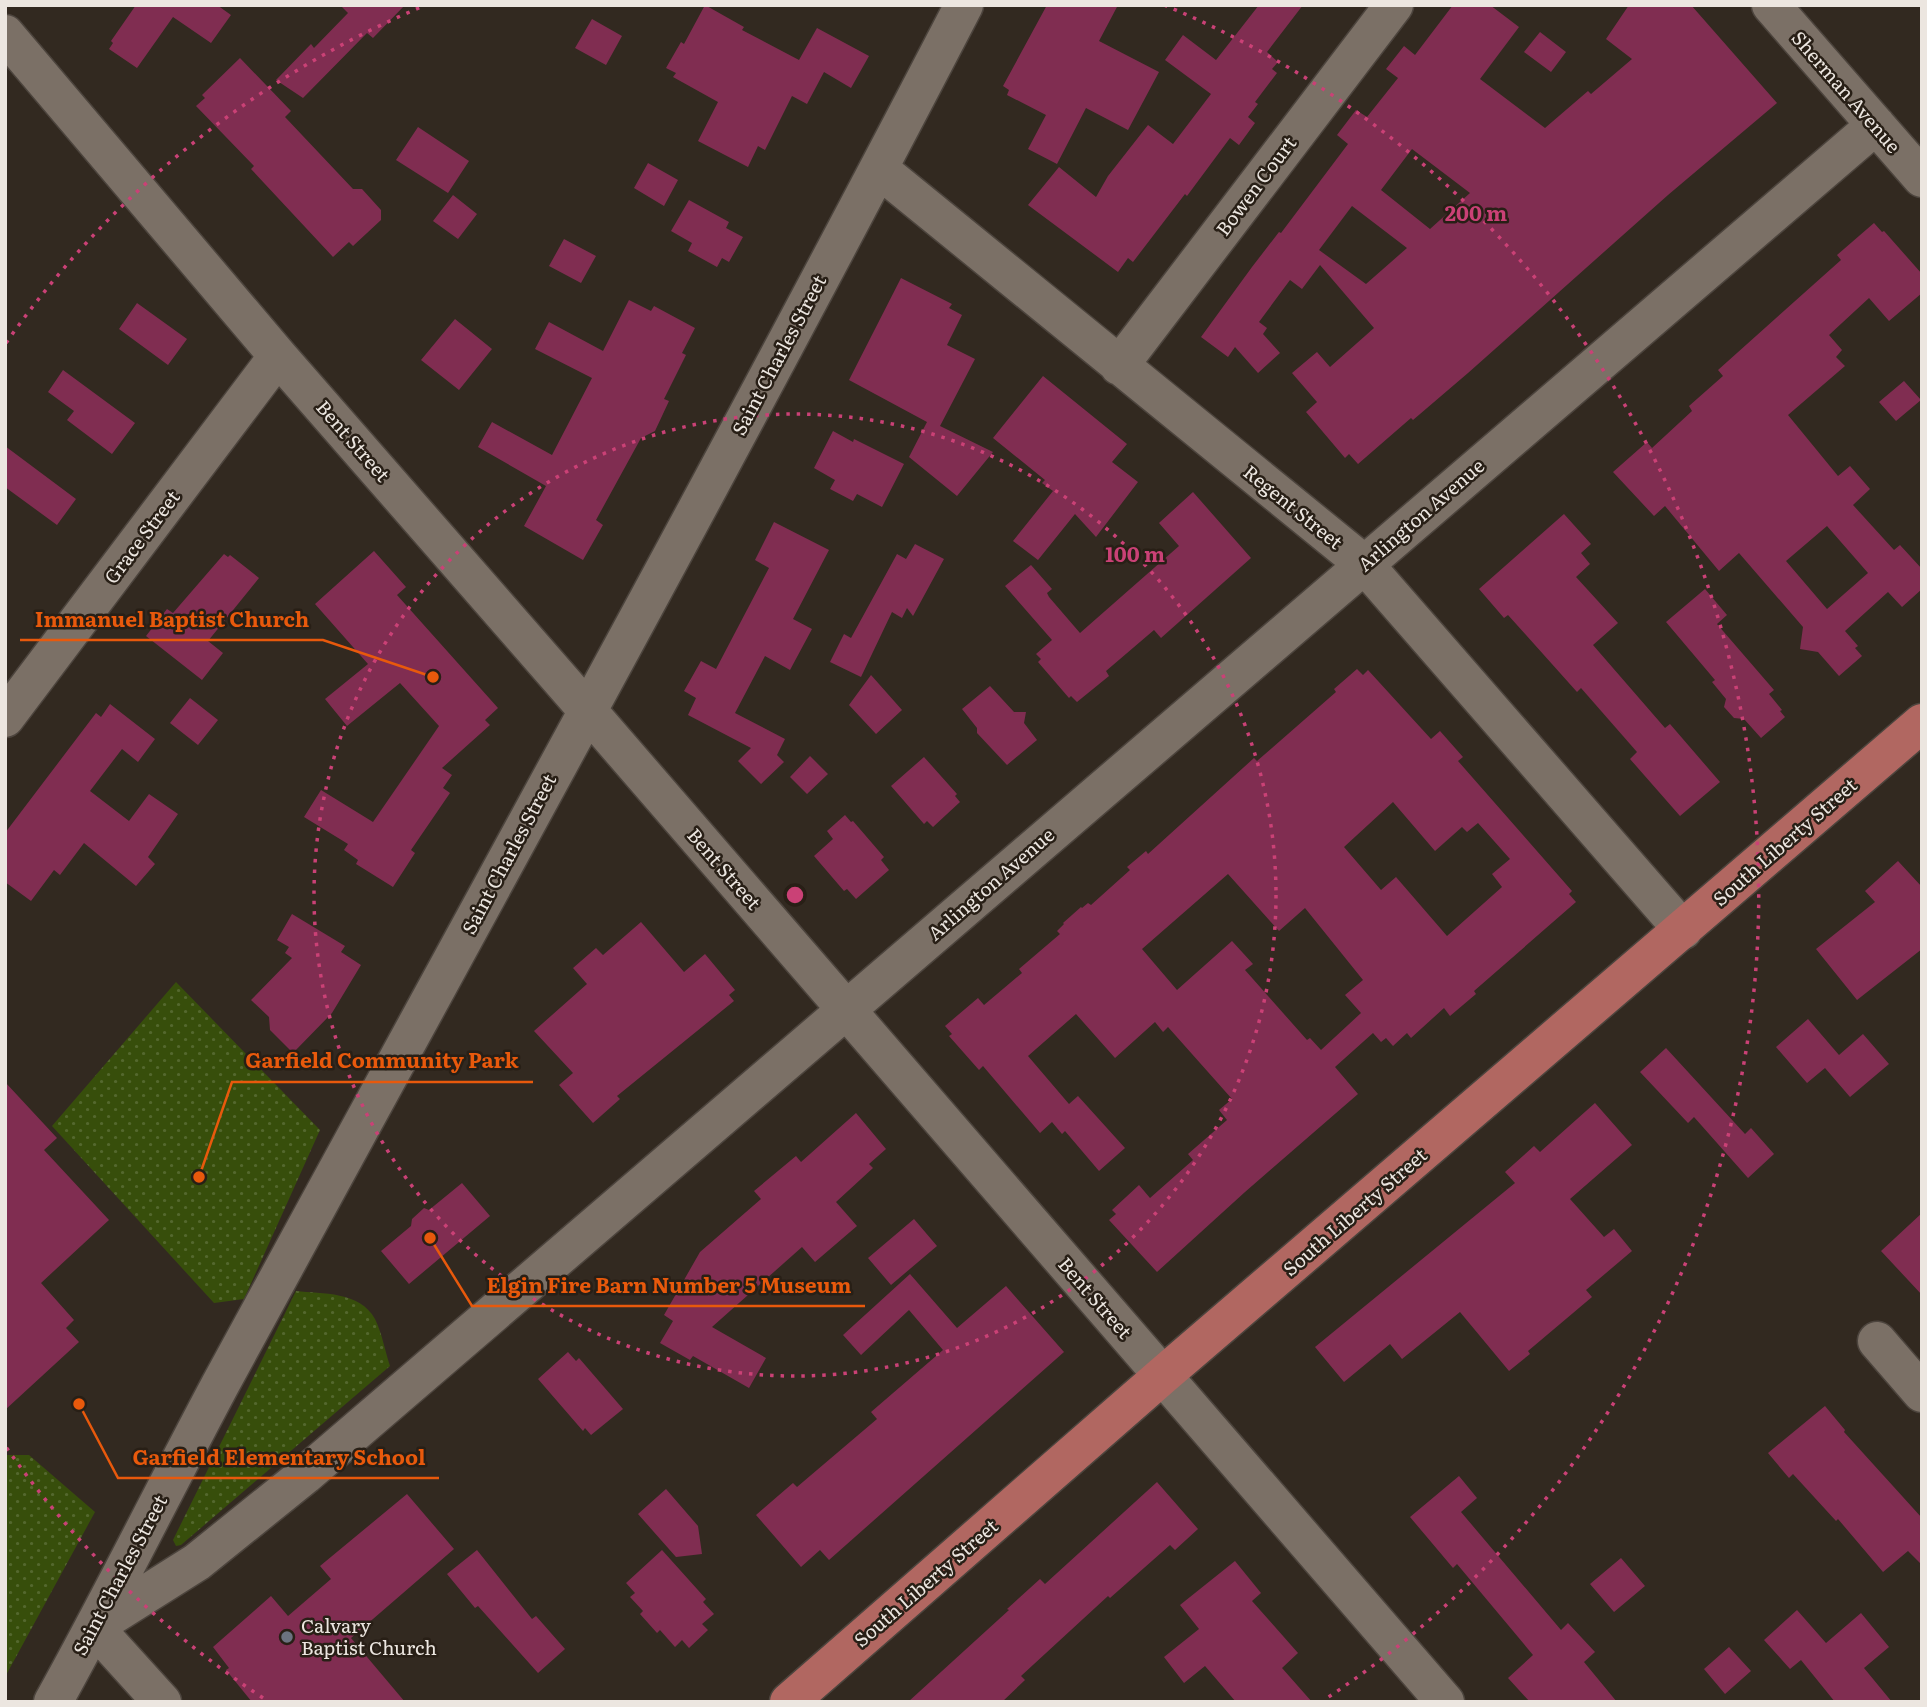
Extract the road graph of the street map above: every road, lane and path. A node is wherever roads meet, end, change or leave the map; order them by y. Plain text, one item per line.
1 (964, 5) edge
2 (1394, 5) edge
3 (1771, 5) edge
4 (5, 34) edge
5 (1876, 125) junction
6 (879, 169) junction
7 (1922, 178) edge
8 (278, 356) junction
9 (1119, 366) junction
10 (1364, 565) junction
11 (588, 710) junction
12 (5, 718) edge
13 (1922, 723) edge
14 (1683, 930) junction
15 (845, 1009) junction
16 (1877, 1341) dead end
17 (1162, 1376) junction
18 (1922, 1394) edge
19 (94, 1628) junction
20 (798, 1699) edge
21 (53, 1702) edge
22 (162, 1702) edge
23 (1446, 1702) edge

1 - 6 street, Saint Charles Street
2 - 9 street, Bowen Court
3 - 5 street, Sherman Avenue
4 - 8 street, Bent Street
5 - 7 street, Sherman Avenue
5 - 10 street, Arlington Avenue
6 - 9 street, Regent Street
6 - 11 street, Saint Charles Street
8 - 11 street, Bent Street
8 - 12 street, Grace Street
9 - 10 street, Regent Street
10 - 14 street, Regent Street
10 - 15 street, Arlington Avenue
11 - 15 street, Bent Street
11 - 19 street, Saint Charles Street
13 - 14 main road, South Liberty Street
14 - 17 main road, South Liberty Street
15 - 17 street, Bent Street
15 - 19 street, Arlington Avenue
16 - 18 street
17 - 20 main road, South Liberty Street
17 - 23 street, Bent Street
19 - 21 street, Saint Charles Street
19 - 22 street

